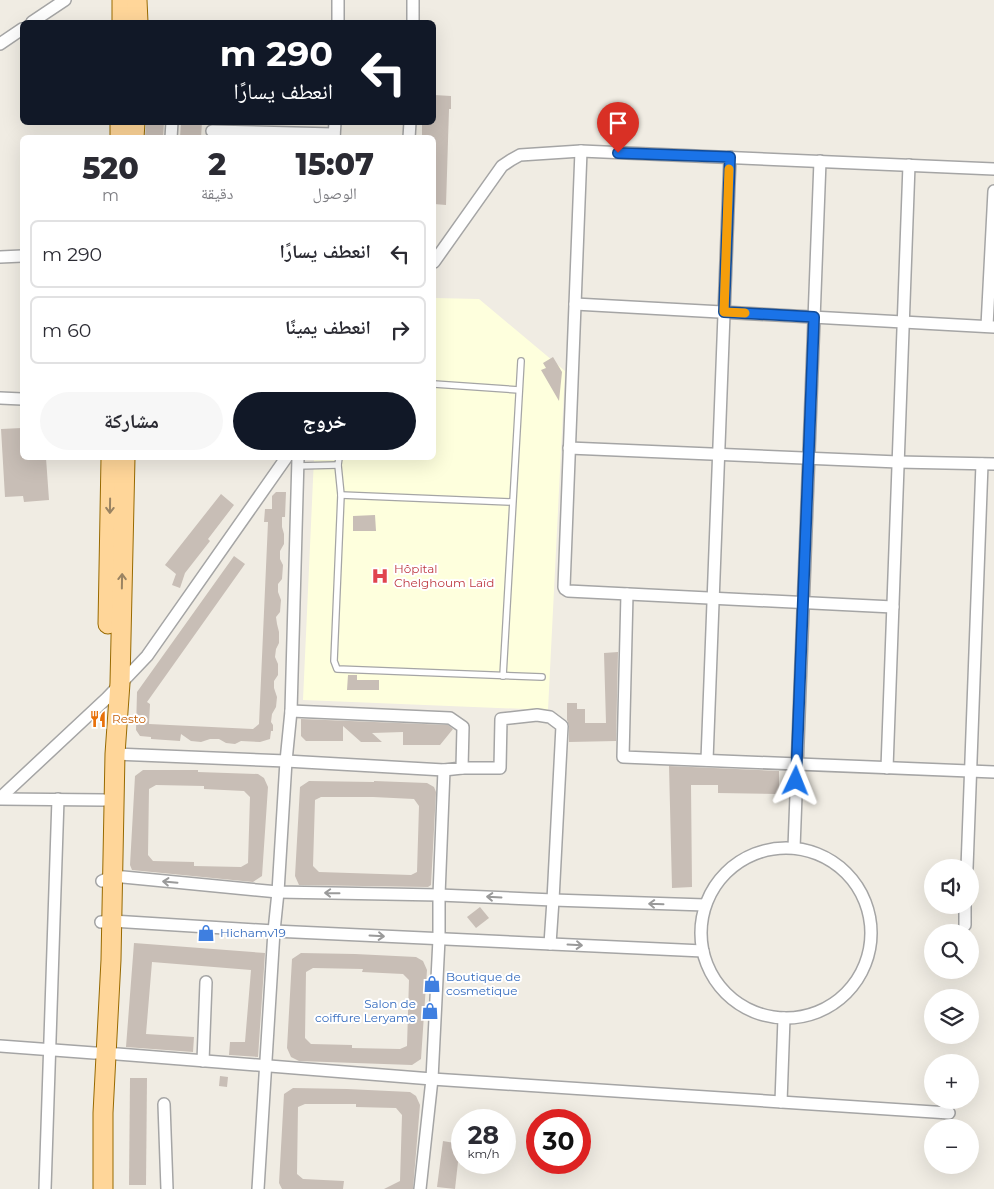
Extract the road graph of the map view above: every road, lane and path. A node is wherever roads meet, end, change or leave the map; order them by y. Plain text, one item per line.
1 (65, 0) edge
2 (122, 0) edge
3 (137, 0) edge
4 (338, 0) edge
5 (413, 0) edge
6 (35, 20) edge
7 (122, 20) edge
8 (138, 20) edge
9 (338, 20) edge
10 (413, 20) edge
11 (20, 30) edge
12 (0, 44) edge
13 (212, 130) edge
14 (314, 135) edge
15 (581, 151) junction
16 (730, 157) junction
17 (820, 161) junction
18 (909, 165) junction
19 (994, 169) edge
20 (994, 191) edge
21 (20, 256) edge
22 (0, 257) edge
23 (436, 259) edge
24 (575, 304) junction
25 (724, 312) junction
26 (814, 317) junction
27 (903, 322) junction
28 (990, 326) edge
29 (521, 361) dead end
30 (436, 384) edge
31 (520, 390) junction
32 (0, 398) edge
33 (20, 398) edge
34 (569, 448) junction
35 (718, 454) junction
36 (808, 458) junction
37 (111, 460) edge
38 (125, 460) edge
39 (281, 460) edge
40 (283, 460) edge
41 (339, 460) edge
42 (298, 462) edge
43 (898, 462) junction
44 (988, 464) edge
45 (338, 465) junction
46 (297, 481) junction
47 (341, 495) junction
48 (512, 502) junction
49 (627, 594) junction
50 (713, 598) junction
51 (803, 603) junction
52 (892, 607) junction
53 (503, 676) junction
54 (542, 677) dead end
55 (120, 683) junction
56 (107, 698) junction
57 (291, 711) junction
58 (115, 754) junction
59 (707, 760) junction
60 (286, 761) junction
61 (796, 764) junction
62 (462, 768) junction
63 (886, 768) junction
64 (444, 770) junction
65 (970, 771) junction
66 (994, 772) edge
67 (0, 798) edge
68 (58, 799) junction
69 (104, 800) junction
70 (794, 848) junction
71 (967, 859) edge
72 (108, 878) junction
73 (278, 892) junction
74 (439, 894) junction
75 (553, 900) junction
76 (705, 905) junction
77 (107, 922) junction
78 (274, 931) junction
79 (439, 939) junction
80 (550, 944) junction
81 (702, 951) junction
82 (206, 982) dead end
83 (784, 1018) junction
84 (0, 1046) edge
85 (49, 1050) junction
86 (100, 1053) junction
87 (203, 1061) junction
88 (265, 1066) junction
89 (432, 1079) junction
90 (780, 1102) junction
91 (164, 1104) dead end
92 (949, 1113) dead end
93 (45, 1189) edge
94 (94, 1189) edge
95 (103, 1189) edge
96 (167, 1189) edge
97 (258, 1189) edge
98 (420, 1189) edge

1 - 6 street
2 - 7 main road
3 - 8 main road
4 - 9 street
5 - 10 street
11 - 12 street
13 - 14 street
15 - 16 street
15 - 23 street
15 - 24 street
16 - 17 street
16 - 25 street
17 - 18 street
17 - 26 street
18 - 19 street
18 - 27 street
20 - 28 street
21 - 22 street
24 - 25 street
24 - 34 street
25 - 26 street
25 - 35 street
26 - 27 street
26 - 36 street
27 - 28 street
27 - 43 street
29 - 31 lane
30 - 31 lane
31 - 48 lane
32 - 33 street
34 - 35 street
34 - 49 street
35 - 36 street
35 - 50 street
36 - 43 street
36 - 51 street
37 -> 56 main road
55 -> 38 main road
39 - 55 street
40 - 46 street
41 - 45 lane
42 - 45 lane
42 - 46 street
43 - 44 street
43 - 52 street
44 - 65 street
45 - 47 lane
46 - 57 street
47 - 48 lane
47 - 53 lane
48 - 53 lane
49 - 50 street
49 - 59 street
50 - 51 street
50 - 59 street
51 - 52 street
51 - 61 street
52 - 63 street
53 - 54 lane
55 - 56 street
55 - 58 main road
56 - 67 street
56 - 69 main road
57 - 60 street
57 - 62 street
58 - 60 street
58 - 72 main road
59 - 61 street
60 - 64 street
60 - 73 street
61 - 63 street
61 - 70 street
62 - 64 street
62 - 75 street
63 - 65 street
64 - 74 street
65 - 66 street
65 - 71 street
67 - 68 street
68 - 69 street
68 - 85 street
69 - 72 main road
70 - 76 street
70 - 83 street
73 -> 72 street
72 - 77 main road
74 -> 73 street
73 - 78 street
75 -> 74 street
74 - 79 street
76 -> 75 street
75 - 80 street
76 - 81 street
77 - 78 street
77 - 86 main road
78 -> 79 street
78 - 88 street
79 - 80 street
79 - 89 street
80 -> 81 street
81 - 83 street
82 - 87 street
83 - 90 street
84 - 85 street
85 - 86 street
85 - 93 street
86 - 87 street
86 - 94 main road
86 - 95 main road
87 - 88 street
88 - 89 street
88 - 97 street
89 - 90 street
89 - 98 street
90 - 92 street
91 - 96 street

